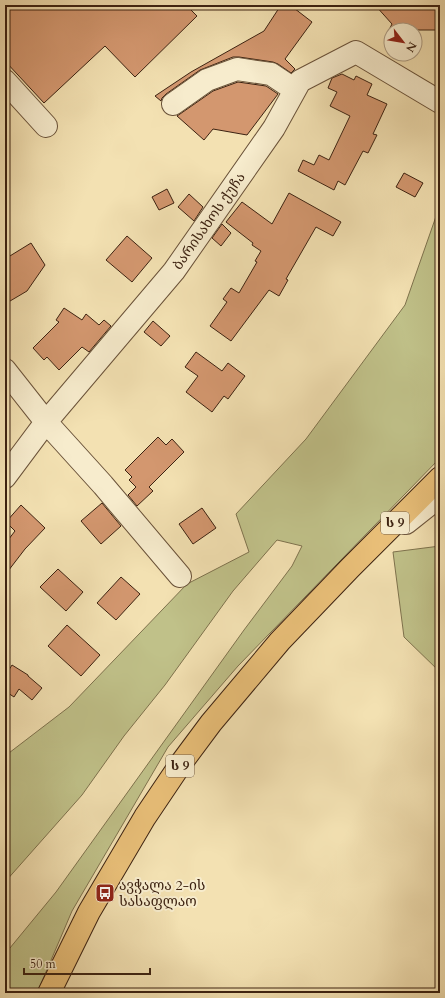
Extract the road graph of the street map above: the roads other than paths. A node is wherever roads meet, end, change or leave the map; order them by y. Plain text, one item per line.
1 (5, 81) edge
2 (295, 90) junction
3 (440, 102) edge
4 (174, 104) dead end
5 (46, 126) dead end
6 (5, 370) edge
7 (46, 422) junction
8 (5, 477) edge
9 (440, 478) edge
10 (440, 496) edge
11 (350, 568) junction
12 (180, 576) dead end
13 (49, 993) edge

1 - 5 street
2 - 3 street, ბარისახოს ქუჩა
2 - 4 street
2 - 7 street, ბარისახოს ქუჩა
6 - 7 street
7 - 8 street, ბარისახოს ქუჩა
7 - 12 street
9 - 11 highway, ს 9
10 - 11 street
11 - 13 highway, ს 9

